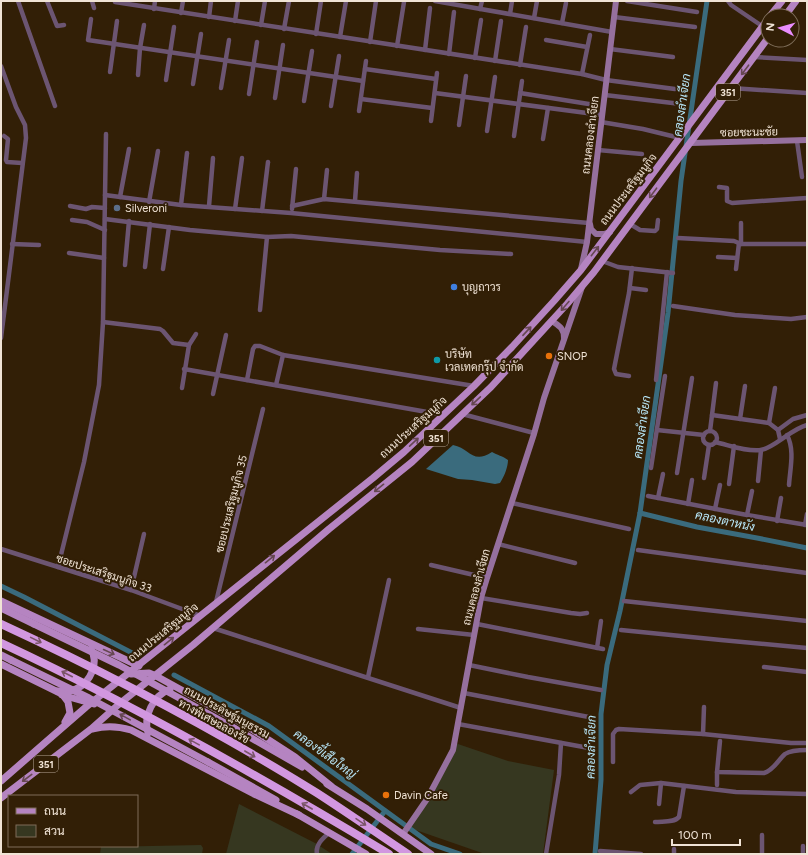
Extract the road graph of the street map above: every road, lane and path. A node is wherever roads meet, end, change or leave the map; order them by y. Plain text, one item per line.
1 (18, 1) edge
2 (47, 1) edge
3 (92, 1) edge
4 (154, 1) edge
5 (183, 1) edge
6 (211, 1) edge
7 (238, 1) edge
8 (265, 1) edge
9 (289, 1) edge
10 (320, 1) edge
11 (346, 1) edge
12 (376, 1) edge
13 (435, 1) edge
14 (482, 1) edge
15 (512, 1) edge
16 (538, 1) edge
17 (616, 1) edge
18 (627, 1) edge
19 (728, 1) edge
20 (115, 2) dead end
21 (404, 2) dead end
22 (453, 2) edge
23 (566, 3) dead end
24 (94, 8) dead end
25 (430, 8) dead end
26 (154, 9) junction
27 (480, 9) junction
28 (454, 12) dead end
29 (697, 12) dead end
30 (181, 13) junction
31 (510, 14) junction
32 (208, 17) junction
33 (614, 17) junction
34 (534, 18) junction
35 (91, 19) dead end
36 (481, 20) dead end
37 (117, 21) dead end
38 (235, 21) junction
39 (501, 21) dead end
40 (562, 23) junction
41 (64, 24) dead end
42 (144, 25) dead end
43 (261, 25) junction
44 (760, 25) edge
45 (526, 26) dead end
46 (695, 26) dead end
47 (174, 27) dead end
48 (284, 29) junction
49 (760, 29) edge
50 (612, 32) junction
51 (201, 34) dead end
52 (316, 34) junction
53 (590, 35) dead end
54 (340, 37) junction
55 (229, 40) dead end
56 (546, 40) dead end
57 (258, 42) dead end
58 (370, 42) junction
59 (114, 44) junction
60 (283, 45) dead end
61 (397, 46) junction
62 (587, 47) junction
63 (140, 48) junction
64 (761, 48) edge
65 (610, 49) junction
66 (425, 50) junction
67 (312, 51) dead end
68 (170, 52) junction
69 (449, 54) junction
70 (339, 56) dead end
71 (198, 57) junction
72 (673, 57) dead end
73 (754, 57) junction
74 (475, 58) junction
75 (807, 60) edge
76 (226, 61) junction
77 (366, 61) dead end
78 (494, 61) junction
79 (254, 65) junction
80 (520, 65) junction
81 (1, 66) edge
82 (365, 69) junction
83 (280, 70) junction
84 (110, 72) dead end
85 (309, 73) junction
86 (437, 73) dead end
87 (582, 74) junction
88 (138, 75) dead end
89 (466, 76) dead end
90 (336, 77) junction
91 (495, 77) dead end
92 (436, 79) junction
93 (166, 80) dead end
94 (606, 80) junction
95 (363, 81) junction
96 (522, 81) dead end
97 (193, 84) dead end
98 (221, 88) dead end
99 (731, 88) junction
100 (675, 89) dead end
101 (434, 93) junction
102 (520, 93) junction
103 (807, 93) edge
104 (249, 94) dead end
105 (605, 95) junction
106 (275, 98) dead end
107 (463, 98) junction
108 (361, 99) junction
109 (304, 101) dead end
110 (491, 101) junction
111 (595, 104) dead end
112 (681, 104) dead end
113 (519, 105) junction
114 (55, 106) dead end
115 (331, 106) dead end
116 (432, 108) junction
117 (548, 108) junction
118 (359, 111) dead end
119 (602, 115) junction
120 (431, 121) dead end
121 (601, 122) junction
122 (459, 125) dead end
123 (487, 131) dead end
124 (106, 134) dead end
125 (4, 136) dead end
126 (514, 136) dead end
127 (680, 138) junction
128 (543, 139) dead end
129 (807, 140) edge
130 (797, 141) junction
131 (690, 144) junction
132 (129, 149) dead end
133 (598, 150) junction
134 (158, 151) dead end
135 (188, 153) dead end
136 (642, 154) dead end
137 (213, 158) dead end
138 (242, 158) dead end
139 (268, 162) dead end
140 (22, 163) junction
141 (296, 169) dead end
142 (327, 170) dead end
143 (357, 173) dead end
144 (802, 177) dead end
145 (719, 187) dead end
146 (105, 195) junction
147 (120, 197) junction
148 (324, 198) junction
149 (807, 198) edge
150 (355, 201) junction
151 (149, 202) junction
152 (180, 205) junction
153 (70, 206) dead end
154 (209, 206) junction
155 (292, 206) junction
156 (105, 208) junction
157 (235, 209) junction
158 (262, 211) junction
159 (291, 213) junction
160 (105, 219) junction
161 (72, 220) dead end
162 (658, 220) dead end
163 (129, 221) junction
164 (589, 222) junction
165 (742, 223) dead end
166 (150, 224) junction
167 (630, 224) junction
168 (169, 227) junction
169 (105, 230) junction
170 (610, 232) junction
171 (267, 237) junction
172 (678, 238) dead end
173 (587, 242) junction
174 (12, 244) junction
175 (740, 244) junction
176 (807, 244) edge
177 (39, 245) dead end
178 (69, 253) dead end
179 (510, 254) dead end
180 (718, 257) dead end
181 (104, 258) junction
182 (737, 258) junction
183 (602, 261) junction
184 (125, 265) dead end
185 (145, 267) dead end
186 (632, 268) junction
187 (163, 269) dead end
188 (736, 269) dead end
189 (581, 270) junction
190 (583, 285) junction
191 (630, 288) junction
192 (646, 290) dead end
193 (673, 306) dead end
194 (260, 310) dead end
195 (807, 317) edge
196 (552, 321) junction
197 (103, 322) junction
198 (196, 334) dead end
199 (226, 335) dead end
200 (1, 338) edge
201 (564, 342) junction
202 (189, 345) junction
203 (282, 355) junction
204 (184, 369) junction
205 (217, 374) junction
206 (629, 376) dead end
207 (665, 376) dead end
208 (692, 378) dead end
209 (247, 380) junction
210 (656, 380) dead end
211 (716, 384) dead end
212 (276, 385) junction
213 (474, 386) junction
214 (745, 386) dead end
215 (182, 388) dead end
216 (775, 388) dead end
217 (213, 394) dead end
218 (263, 409) dead end
219 (462, 414) junction
220 (444, 415) junction
221 (712, 415) junction
222 (807, 415) edge
223 (740, 419) junction
224 (769, 423) junction
225 (807, 425) edge
226 (657, 430) junction
227 (778, 430) junction
228 (710, 431) junction
229 (534, 433) junction
230 (684, 433) junction
231 (704, 435) junction
232 (787, 435) junction
233 (780, 440) junction
234 (715, 442) junction
235 (709, 444) junction
236 (734, 446) junction
237 (761, 450) junction
238 (651, 468) dead end
239 (677, 473) dead end
240 (663, 474) dead end
241 (704, 478) dead end
242 (692, 480) dead end
243 (758, 481) dead end
244 (729, 484) dead end
245 (720, 485) dead end
246 (789, 485) dead end
247 (752, 491) dead end
248 (648, 496) dead end
249 (658, 498) junction
250 (781, 498) dead end
251 (512, 503) junction
252 (688, 504) junction
253 (715, 509) junction
254 (807, 514) edge
255 (747, 515) junction
256 (777, 521) junction
257 (806, 523) edge
258 (629, 529) dead end
259 (144, 534) dead end
260 (498, 544) junction
261 (1, 549) edge
262 (638, 550) dead end
263 (575, 563) dead end
264 (431, 565) dead end
265 (58, 567) junction
266 (807, 574) edge
267 (487, 578) junction
268 (389, 580) dead end
269 (131, 590) junction
270 (481, 598) junction
271 (1, 601) edge
272 (624, 602) dead end
273 (215, 604) junction
274 (1, 608) edge
275 (587, 613) dead end
276 (201, 616) junction
277 (601, 621) dead end
278 (807, 621) edge
279 (1, 624) edge
280 (477, 624) junction
281 (213, 628) junction
282 (418, 629) dead end
283 (621, 630) dead end
284 (474, 635) junction
285 (79, 638) junction
286 (1, 643) edge
287 (597, 648) junction
288 (807, 648) edge
289 (603, 649) dead end
290 (1, 655) edge
291 (1, 664) edge
292 (469, 665) junction
293 (139, 666) junction
294 (764, 667) dead end
295 (807, 672) edge
296 (127, 675) junction
297 (156, 676) junction
298 (368, 677) junction
299 (180, 690) junction
300 (601, 690) dead end
301 (59, 693) junction
302 (464, 693) junction
303 (91, 704) junction
304 (118, 705) junction
305 (704, 707) dead end
306 (461, 708) junction
307 (594, 718) dead end
308 (458, 724) junction
309 (60, 729) junction
310 (91, 729) junction
311 (703, 734) junction
312 (720, 741) dead end
313 (154, 742) junction
314 (561, 743) junction
315 (807, 743) edge
316 (589, 748) dead end
317 (807, 750) edge
318 (613, 762) dead end
319 (718, 772) junction
320 (1, 781) edge
321 (661, 783) junction
322 (717, 785) dead end
323 (331, 786) junction
324 (684, 786) junction
325 (631, 792) dead end
326 (807, 794) edge
327 (1, 798) edge
328 (660, 804) dead end
329 (299, 815) junction
330 (655, 822) dead end
331 (406, 830) junction
332 (329, 832) junction
333 (762, 835) dead end
334 (803, 846) dead end
335 (600, 851) dead end
336 (363, 852) edge
337 (317, 854) edge
338 (389, 854) edge
339 (408, 854) edge
340 (431, 854) edge
341 (546, 854) edge
342 (641, 854) edge
343 (762, 854) edge
344 (803, 854) edge

1 - 114 street
2 - 41 street
3 - 24 street
4 - 26 street
5 - 30 street
6 - 32 street
7 - 38 street
8 - 43 street
9 - 48 street
10 - 52 street
11 - 54 street
12 - 58 street
13 - 22 street
14 - 27 street
15 - 31 street
16 - 34 street
17 - 33 street, ถนนคลองลำเจียก
18 - 29 street
19 - 44 street
20 - 26 street
21 - 61 street
22 - 27 street
23 - 40 street
25 - 66 street
26 - 30 street
27 - 31 street
28 - 69 street
30 - 32 street
31 - 34 street
32 - 38 street
33 - 46 street
33 - 50 street, ถนนคลองลำเจียก
34 - 40 street
35 - 59 street
36 - 74 street
37 - 59 street
38 - 43 street
39 - 78 street
40 - 50 street
42 - 63 street
43 - 48 street
45 - 80 street
47 - 68 street
48 - 52 street
49 - 127 main road, ถนนประเสริฐมนูกิจ / 351
50 - 65 street, ถนนคลองลำเจียก
51 - 71 street
52 - 54 street
53 - 62 street
54 - 58 street
55 - 76 street
56 - 62 street
57 - 79 street
58 - 61 street
59 - 63 street
59 - 84 street
60 - 83 street
61 - 66 street
62 - 87 street
63 - 68 street
63 - 88 street
64 - 73 main road, ถนนประเสริฐมนูกิจ / 351
65 - 72 street
65 - 94 street, ถนนคลองลำเจียก
66 - 69 street
67 - 85 street
68 - 71 street
68 - 93 street
69 - 74 street
70 - 90 street
71 - 76 street
71 - 97 street
73 - 75 street
73 -> 99 main road, ถนนประเสริฐมนูกิจ / 351
74 - 78 street
76 - 79 street
76 - 98 street
77 - 82 street
78 - 80 street
79 - 83 street
79 - 104 street
80 - 87 street
81 - 140 street
82 - 92 street
82 - 95 street
83 - 85 street
83 - 106 street
85 - 90 street
85 - 109 street
86 - 92 street
87 - 94 street
89 - 107 street
90 - 95 street
90 - 115 street
91 - 110 street
92 - 101 street
94 - 100 street
94 - 105 street, ถนนคลองลำเจียก
95 - 108 street
96 - 102 street
99 - 103 street
99 - 131 main road, ถนนประเสริฐมนูกิจ / 351
101 - 107 street
101 - 116 street
102 - 111 street
102 - 113 street
105 - 112 street
105 - 119 street, ถนนคลองลำเจียก
107 - 110 street
107 - 122 street
108 - 116 street
108 - 118 street
110 - 113 street
110 - 123 street
113 - 117 street
113 - 126 street
116 - 120 street
117 - 119 street
117 - 128 street
119 - 121 street, ถนนคลองลำเจียก
121 - 127 street
121 - 133 street, ถนนคลองลำเจียก
124 - 146 street
125 - 140 street
127 - 170 main road, ถนนประเสริฐมนูกิจ / 351
129 - 130 street, ซอยชะนะชัย
130 - 131 street, ซอยชะนะชัย
130 - 144 street
131 -> 167 main road, ถนนประเสริฐมนูกิจ / 351
132 - 147 street
133 - 136 street
133 - 164 street, ถนนคลองลำเจียก
134 - 151 street
135 - 152 street
137 - 154 street
138 - 157 street
139 - 158 street
140 - 174 street
141 - 155 street
142 - 148 street
143 - 150 street
145 - 149 street
146 - 147 street
146 - 156 street
147 - 151 street
148 - 150 street
148 - 155 street
150 - 164 street
151 - 152 street
152 - 154 street
153 - 156 street
154 - 157 street
155 - 159 street
156 - 160 street
157 - 158 street
158 - 159 street
159 - 173 street
160 - 163 street
160 - 169 street
161 - 169 street
162 - 167 street
163 - 166 street
163 - 184 street
164 - 170 street
164 - 173 street, ถนนคลองลำเจียก
165 - 175 street
166 - 168 street
166 - 185 street
167 - 183 main road, ถนนประเสริฐมนูกิจ / 351
168 - 171 street
168 - 187 street
169 - 181 street
189 -> 170 main road, ถนนประเสริฐมนูกิจ / 351
171 - 179 street
171 - 194 street
172 - 175 street
173 - 189 street, ถนนคลองลำเจียก
174 - 177 street
174 - 200 street
175 - 176 street
175 - 182 street
178 - 181 street
180 - 182 street
181 - 197 street
182 - 188 street
183 - 186 street
183 - 190 main road, ถนนประเสริฐมนูกิจ / 351
186 - 191 street
186 - 210 street
213 -> 189 main road, ถนนประเสริฐมนูกิจ / 351
190 -> 196 main road, ถนนประเสริฐมนูกิจ / 351
190 - 201 street, ถนนคลองลำเจียก
191 - 192 street
191 - 206 street
193 - 195 street
196 - 201 street
196 -> 219 main road, ถนนประเสริฐมนูกิจ / 351
197 - 202 street
197 - 265 street
198 - 202 street
199 - 205 street
201 - 229 street, ถนนคลองลำเจียก
202 - 204 street
203 - 209 street
203 - 212 street
203 - 213 street
204 - 205 street
204 - 215 street
205 - 209 street
205 - 217 street
207 - 226 street
208 - 230 street
209 - 212 street
211 - 221 street
212 - 220 street
213 - 220 main road, ถนนประเสริฐมนูกิจ / 351
214 - 223 street
216 - 224 street
218 - 273 street, ซอยประเสริฐมนูกิจ 35
219 - 229 street
219 -> 281 main road, ถนนประเสริฐมนูกิจ / 351
273 -> 220 main road, ถนนประเสริฐมนูกิจ / 351
221 - 223 street
221 - 228 street
222 - 227 street
223 - 224 street
224 - 227 street
225 - 232 street
226 - 230 street
226 - 238 street
227 - 233 street
228 - 231 street
228 - 234 street
229 - 251 street, ถนนคลองลำเจียก
230 - 231 street
230 - 239 street
231 - 235 street
232 - 233 street
232 - 246 street
233 - 237 street
234 - 235 street
234 - 236 street
235 - 241 street
236 - 237 street
236 - 244 street
237 - 243 street
240 - 249 street
242 - 252 street
245 - 253 street
247 - 255 street
248 - 249 street
249 - 252 street
250 - 256 street
251 - 258 street
251 - 260 street, ถนนคลองลำเจียก
252 - 253 street
253 - 255 street
254 - 257 street
255 - 256 street
256 - 257 street
259 - 269 street
260 - 263 street
260 - 267 street, ถนนคลองลำเจียก
261 - 265 street, ซอยประเสริฐมนูกิจ 33
262 - 266 street
264 - 267 street
265 - 269 street, ซอยประเสริฐมนูกิจ 33
267 - 270 street, ถนนคลองลำเจียก
268 - 298 street
269 - 276 street, ซอยประเสริฐมนูกิจ 33
270 - 275 street
270 - 280 street, ถนนคลองลำเจียก
271 - 285 main road
272 - 278 street
273 - 276 main road, ถนนประเสริฐมนูกิจ / 351
274 - 323 main road, ถนนประดิษฐ์มนูธรรม, bridge
293 -> 276 main road, ถนนประเสริฐมนูกิจ / 351
277 - 287 street
279 -> 339 highway, ทางพิเศษฉลองรัช, bridge
280 - 284 street, ถนนคลองลำเจียก
280 - 287 street
281 - 297 main road, ถนนประเสริฐมนูกิจ / 351
281 - 298 street
282 - 284 street
283 - 288 street
284 - 292 street, ถนนคลองลำเจียก
285 -> 293 main road
285 - 301 main road
338 -> 286 highway, bridge
287 - 289 street
329 -> 290 main road, bridge
291 - 301 main road
292 - 300 street
292 - 302 street, ถนนคลองลำเจียก
293 - 296 main road, ถนนประเสริฐมนูกิจ / 351
294 - 295 street
296 - 297 main road
296 - 303 main road, ถนนประเสริฐมนูกิจ / 351
297 - 299 main road
297 - 304 main road, ถนนประเสริฐมนูกิจ / 351
298 - 306 street
299 - 313 main road
299 - 323 main road
301 - 303 main road
301 - 309 main road
302 - 306 street, ถนนคลองลำเจียก
302 - 307 street
303 - 304 main road
303 - 309 main road, ถนนประเสริฐมนูกิจ / 351
304 - 310 main road, ถนนประเสริฐมนูกิจ / 351
305 - 311 street
306 - 308 street, ถนนคลองลำเจียก
308 - 314 street
308 - 331 street, ถนนคลองลำเจียก
309 - 320 main road, ถนนประเสริฐมนูกิจ / 351
310 - 313 main road
310 -> 327 main road, ถนนประเสริฐมนูกิจ / 351
311 - 315 street
311 - 318 street
312 - 319 street
313 - 329 main road
314 - 316 street
314 - 341 street
317 - 319 street
319 - 322 street
321 - 324 street
321 - 325 street
321 - 328 street
323 - 331 main road, ถนนประดิษฐ์มนูธรรม
324 - 326 street
324 - 330 street
329 - 332 main road
331 - 340 main road, ถนนประดิษฐ์มนูธรรม
332 - 336 main road
332 - 337 street
333 - 343 street
334 - 344 street
335 - 342 street

